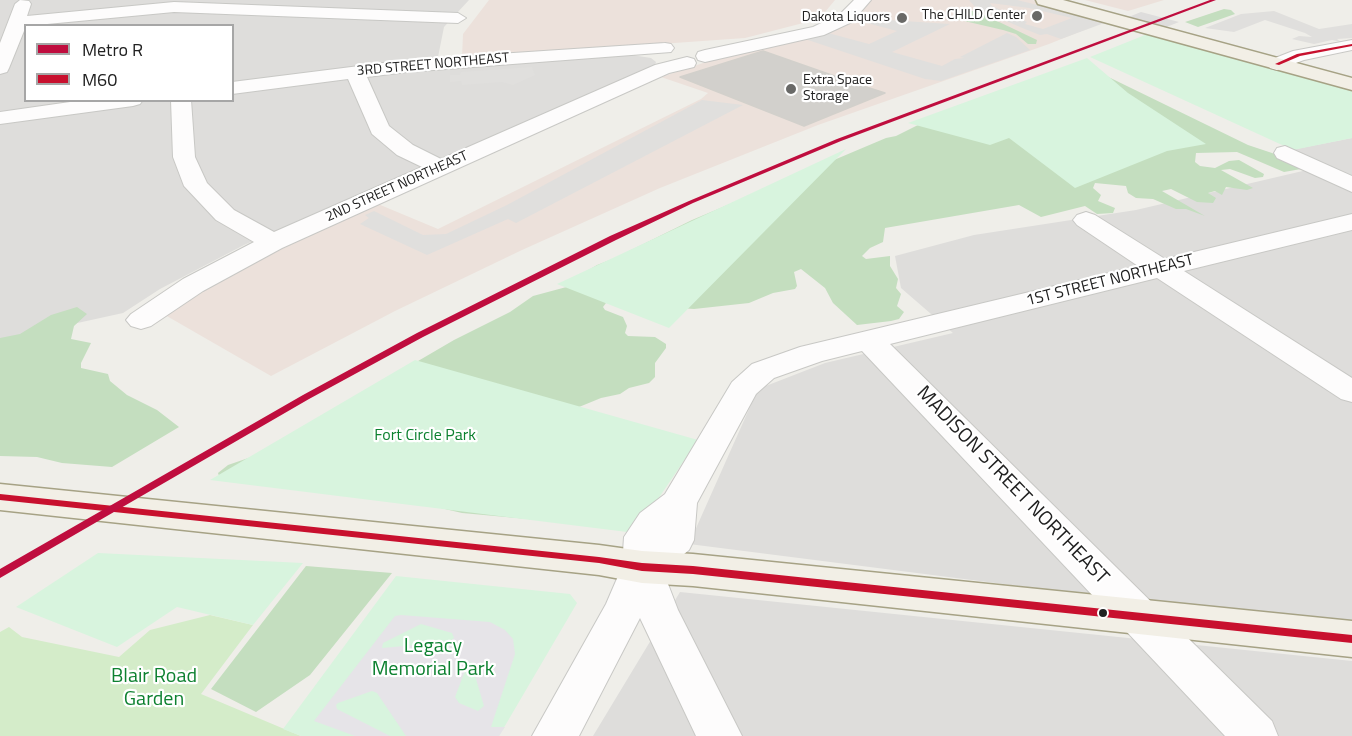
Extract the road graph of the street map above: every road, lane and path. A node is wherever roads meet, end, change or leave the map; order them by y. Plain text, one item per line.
1 (24, 0) edge
2 (845, 0) edge
3 (863, 0) edge
4 (1044, 0) edge
5 (1071, 0) edge
6 (178, 3) edge
7 (17, 22) junction
8 (173, 24) edge
9 (454, 33) junction
10 (1352, 45) edge
11 (695, 56) junction
12 (660, 59) junction
13 (1282, 61) junction
14 (0, 68) edge
15 (355, 72) junction
16 (1352, 76) edge
17 (1352, 84) edge
18 (234, 88) edge
19 (118, 102) edge
20 (181, 102) edge
21 (0, 118) edge
22 (1285, 153) dead end
23 (440, 167) junction
24 (1352, 185) edge
25 (1086, 220) dead end
26 (1352, 222) edge
27 (273, 242) junction
28 (1161, 268) junction
29 (141, 321) dead end
30 (868, 340) junction
31 (1352, 392) edge
32 (0, 497) edge
33 (642, 567) junction
34 (1139, 617) junction
35 (1352, 639) edge
36 (555, 736) edge
37 (719, 736) edge
38 (1255, 736) edge

1 - 7 street
2 - 11 street
3 - 11 street
4 - 13 main road
5 - 13 main road
6 - 7 street
6 - 8 street
6 - 9 street
7 - 14 street
9 - 12 street, 3RD STREET NORTHEAST
9 - 15 street, 3RD STREET NORTHEAST
10 - 13 street
11 - 12 street, 2ND STREET NORTHEAST
12 - 23 street, 2ND STREET NORTHEAST
13 - 16 main road
13 - 17 main road
15 - 18 street, 3RD STREET NORTHEAST
15 - 23 street
19 - 21 street
20 - 27 street
22 - 24 street
23 - 27 street, 2ND STREET NORTHEAST
25 - 28 street
26 - 28 street, 1ST STREET NORTHEAST
27 - 29 street, 2ND STREET NORTHEAST
28 - 30 street, 1ST STREET NORTHEAST
28 - 31 street
30 - 33 street, 1ST STREET NORTHEAST
30 - 34 street, MADISON STREET NORTHEAST
32 - 33 main road
33 - 34 main road
33 - 36 street
33 - 37 street
34 - 35 main road
34 - 38 street, MADISON STREET NORTHEAST

